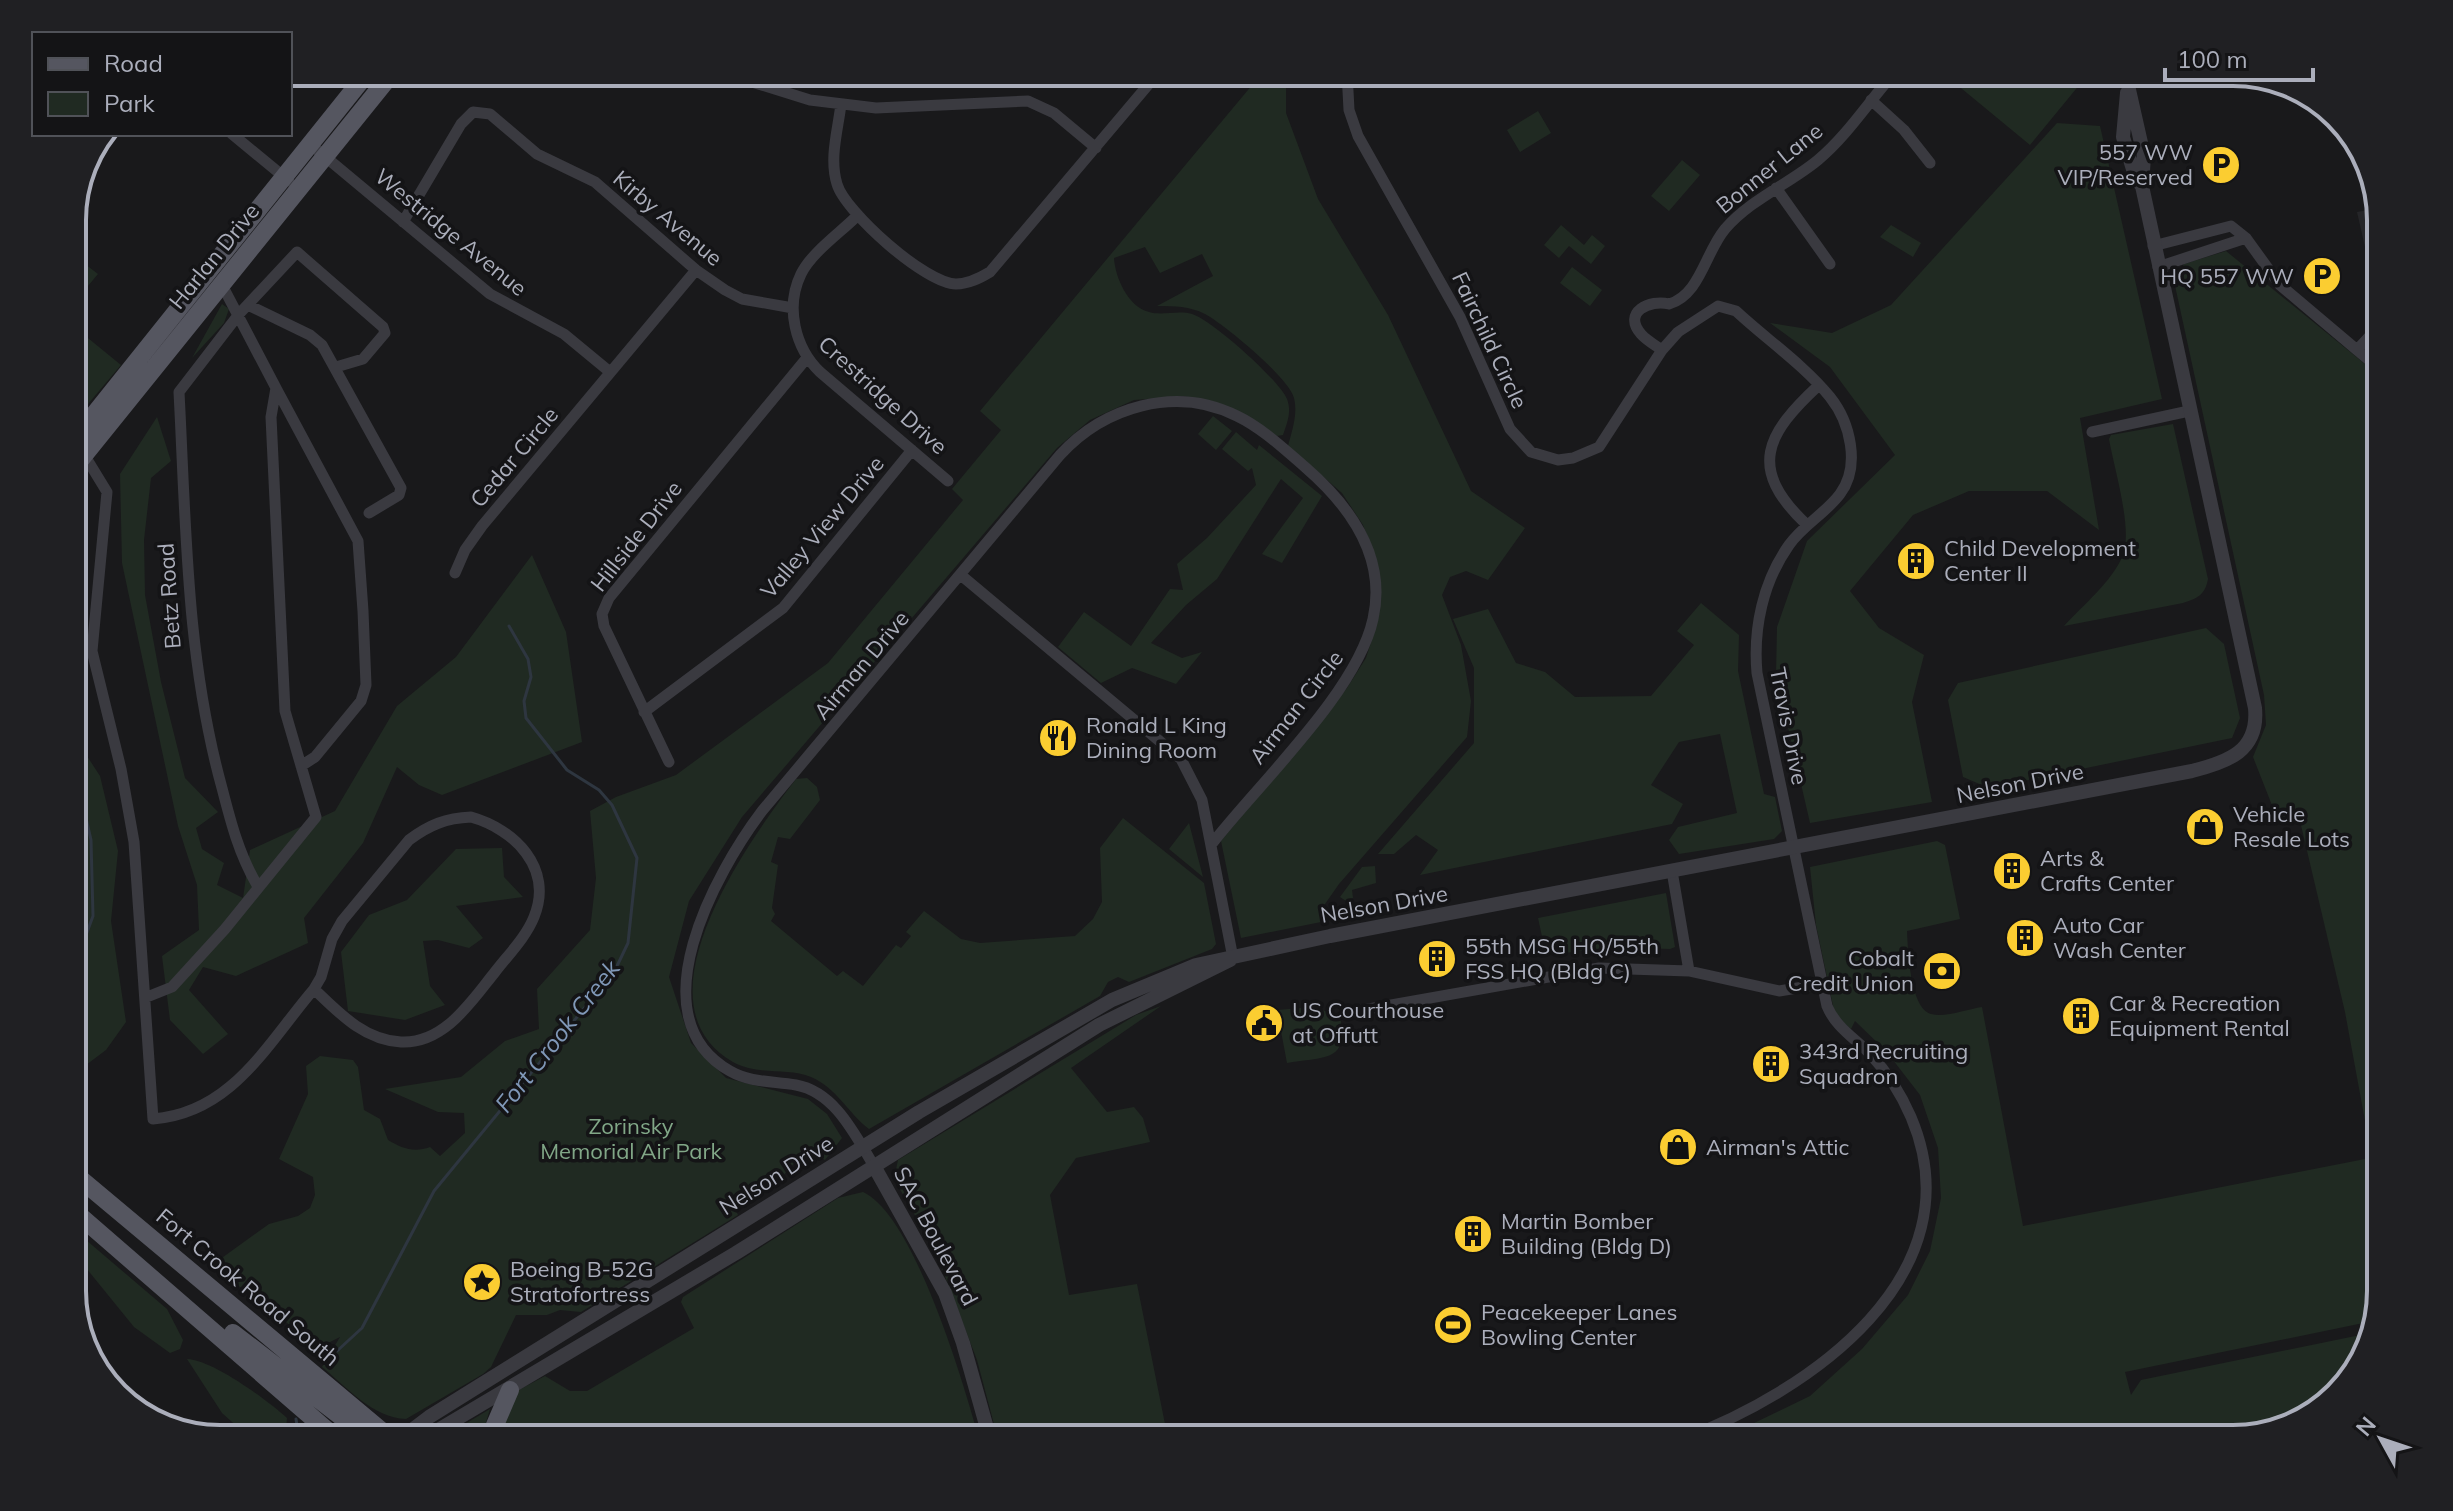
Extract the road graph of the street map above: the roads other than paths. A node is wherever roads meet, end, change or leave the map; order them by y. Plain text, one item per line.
1 (357, 86) edge
2 (382, 86) edge
3 (765, 86) edge
4 (1147, 86) edge
5 (1348, 86) edge
6 (1883, 86) edge
7 (2126, 86) edge
8 (1871, 100) junction
9 (841, 104) junction
10 (234, 136) edge
11 (310, 144) junction
12 (1096, 148) junction
13 (325, 156) junction
14 (1930, 163) dead end
15 (283, 176) junction
16 (1776, 188) junction
17 (298, 189) junction
18 (858, 215) junction
19 (403, 222) junction
20 (2246, 238) junction
21 (2153, 246) junction
22 (1830, 264) dead end
23 (2158, 267) junction
24 (696, 270) junction
25 (215, 277) junction
26 (250, 306) junction
27 (793, 308) junction
28 (239, 314) junction
29 (2367, 339) edge
30 (1662, 350) junction
31 (2357, 350) junction
32 (2367, 358) edge
33 (806, 359) junction
34 (336, 367) junction
35 (610, 372) junction
36 (1819, 385) junction
37 (276, 388) junction
38 (2189, 411) junction
39 (2092, 432) dead end
40 (86, 443) edge
41 (912, 450) junction
42 (86, 469) edge
43 (948, 481) dead end
44 (369, 513) dead end
45 (1806, 524) junction
46 (455, 573) dead end
47 (962, 576) junction
48 (644, 712) junction
49 (669, 762) dead end
50 (301, 766) junction
51 (1211, 845) junction
52 (1795, 850) junction
53 (1672, 871) junction
54 (257, 885) junction
55 (1233, 958) junction
56 (1689, 971) junction
57 (1822, 984) junction
58 (314, 989) junction
59 (147, 997) junction
60 (1346, 1013) dead end
61 (862, 1148) junction
62 (874, 1166) junction
63 (86, 1184) edge
64 (86, 1221) edge
65 (124, 1253) junction
66 (510, 1390) junction
67 (321, 1425) edge
68 (352, 1425) edge
69 (374, 1425) edge
70 (418, 1425) edge
71 (448, 1425) edge
72 (495, 1425) edge
73 (986, 1425) edge
74 (1716, 1425) edge

1 - 11 main road, Harlan Drive
2 - 13 main road, Harlan Drive
3 - 9 street
4 - 12 street
5 - 30 street, Fairchild Circle
6 - 8 street, Bonner Lane
7 - 21 street, Nelson Drive
8 - 14 street
8 - 16 street, Bonner Lane
9 - 12 street
9 - 18 street
10 - 15 street
11 - 13 street, Westridge Avenue
11 - 15 main road, Harlan Drive
12 - 18 street
13 - 17 main road, Harlan Drive
13 - 19 street, Westridge Avenue
15 - 17 street
15 - 25 main road, Harlan Drive
16 - 22 street
16 - 30 street, Bonner Lane
17 - 25 main road, Harlan Drive
18 - 27 street, Crestridge Drive
19 - 24 street, Kirby Avenue
19 - 35 street, Westridge Avenue
20 - 21 street
20 - 23 street
20 - 31 street
21 - 23 street, Nelson Drive
23 - 38 street, Nelson Drive
24 - 27 street, Kirby Avenue
24 - 35 street, Cedar Circle
25 - 28 street
25 - 40 main road, Harlan Drive
26 - 28 street
26 - 34 street
26 - 34 street
27 - 33 street, Crestridge Drive
28 - 37 street
28 - 54 street, Betz Road
29 - 31 street
30 - 36 street, Fairchild Circle
31 - 32 street
33 - 41 street, Crestridge Drive
33 - 48 street, Hillside Drive
34 - 44 street
35 - 46 street, Cedar Circle
36 - 45 street, Travis Drive
36 - 45 street
37 - 50 street
37 - 50 street
38 - 39 street
38 - 52 street, Nelson Drive
41 - 43 street, Crestridge Drive
41 - 48 street, Valley View Drive
42 - 59 street
45 - 52 street, Travis Drive
47 - 51 street
47 - 51 street, Airman Circle
47 - 61 street, Airman Drive
48 - 49 street, Hillside Drive
50 - 54 street
51 - 55 street
52 - 53 street, Nelson Drive
52 - 57 street, Travis Drive
53 - 55 street, Nelson Drive
53 - 56 street
54 - 59 street
55 - 61 street, Nelson Drive
55 - 62 street, Nelson Drive
56 - 57 street
56 - 60 street
57 - 74 street, Travis Drive
58 - 58 street
58 - 59 street
61 - 62 street, SAC Boulevard
61 - 70 street, Nelson Drive
62 - 66 street, Nelson Drive
62 - 73 street, SAC Boulevard
63 - 69 main road, Fort Crook Road South
64 - 65 main road
65 - 67 main road
65 - 68 main road
66 - 71 street, Nelson Drive
66 - 72 main road

